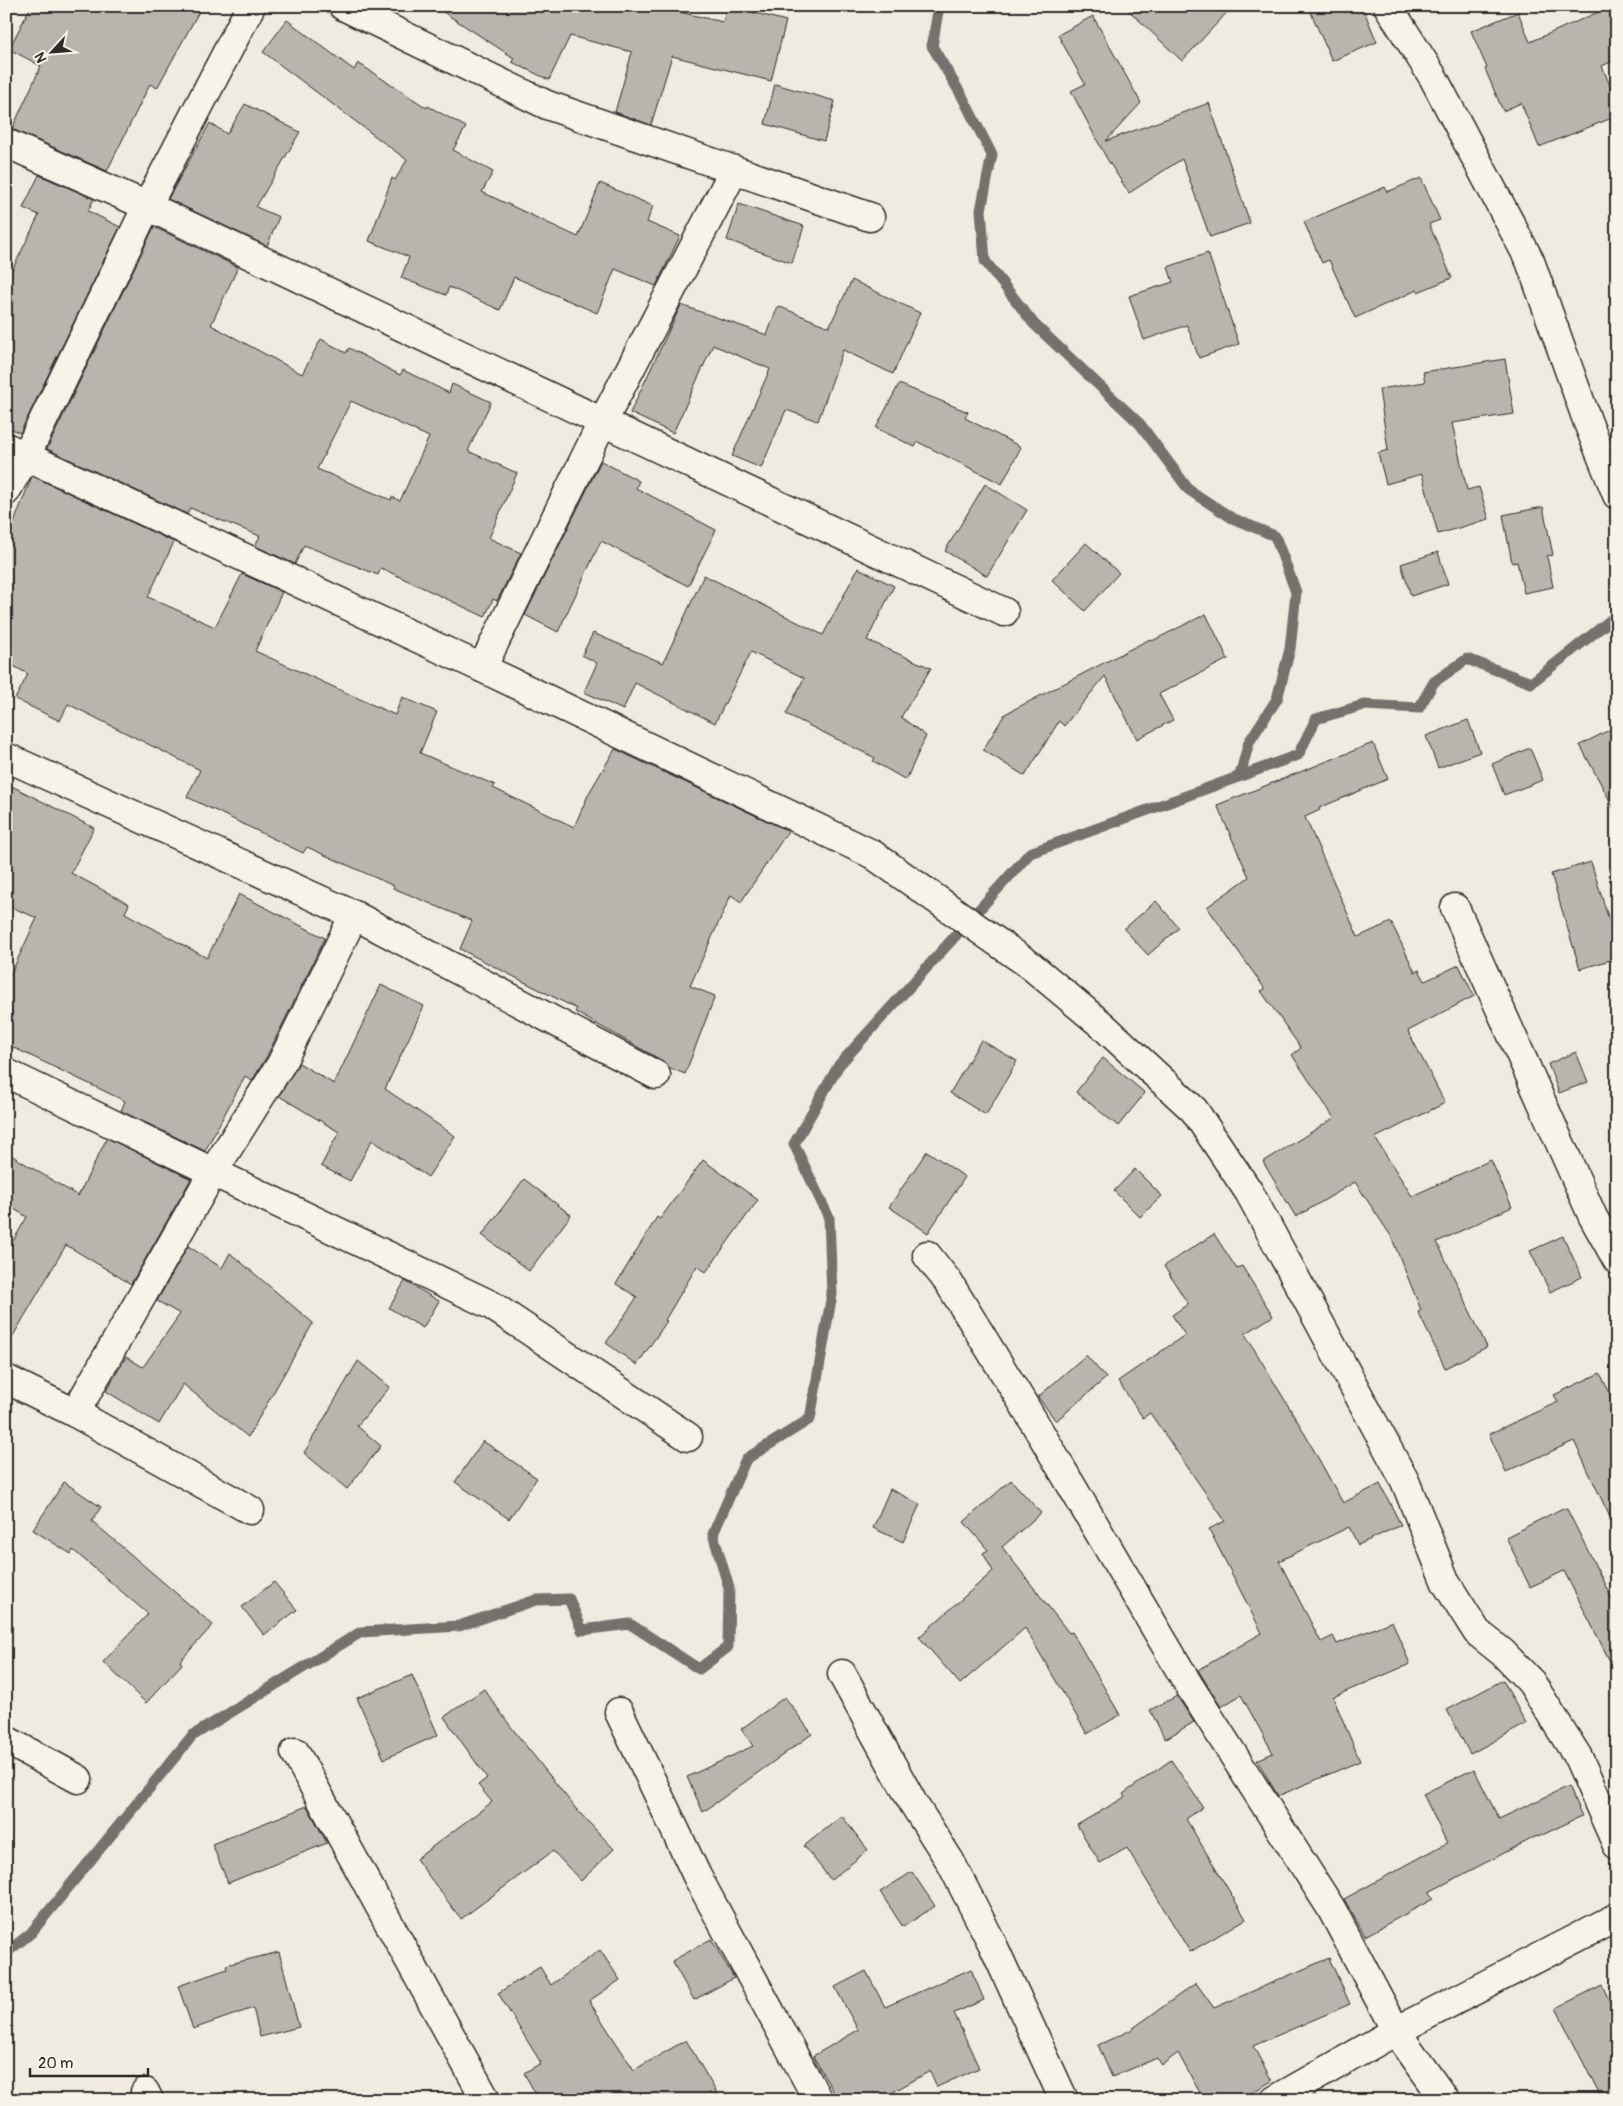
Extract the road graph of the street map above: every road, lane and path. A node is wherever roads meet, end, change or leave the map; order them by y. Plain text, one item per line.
1 (251, 6) edge
2 (343, 6) edge
3 (1388, 6) edge
4 (6, 143) edge
5 (734, 170) junction
6 (147, 206) junction
7 (870, 217) dead end
8 (602, 423) junction
9 (16, 451) edge
10 (6, 491) edge
11 (1617, 495) edge
12 (1004, 612) dead end
13 (482, 668) junction
14 (6, 757) edge
15 (1455, 908) dead end
16 (354, 915) junction
17 (6, 1073) edge
18 (656, 1075) dead end
19 (213, 1172) junction
20 (927, 1255) dead end
21 (1617, 1260) edge
22 (6, 1379) edge
23 (75, 1414) junction
24 (688, 1436) dead end
25 (250, 1510) dead end
26 (842, 1674) dead end
27 (619, 1712) dead end
28 (6, 1740) edge
29 (295, 1752) dead end
30 (78, 1779) dead end
31 (1617, 1844) edge
32 (1617, 1917) edge
33 (1396, 2031) junction
34 (486, 2100) edge
35 (818, 2100) edge
36 (1064, 2100) edge
37 (1275, 2100) edge
38 (1445, 2100) edge

1 - 6 street
2 - 5 street
3 - 11 street
4 - 6 street
5 - 7 street
5 - 8 street
6 - 8 street
6 - 9 street
8 - 12 street
8 - 13 street
9 - 10 street
9 - 13 street
13 - 31 street
14 - 16 street
15 - 21 street
16 - 18 street
16 - 19 street
17 - 19 street
19 - 23 street
19 - 24 street
20 - 33 street
22 - 23 street
23 - 25 street
26 - 36 street
27 - 35 street
28 - 30 street
29 - 34 street
32 - 33 street
33 - 37 street
33 - 38 street

